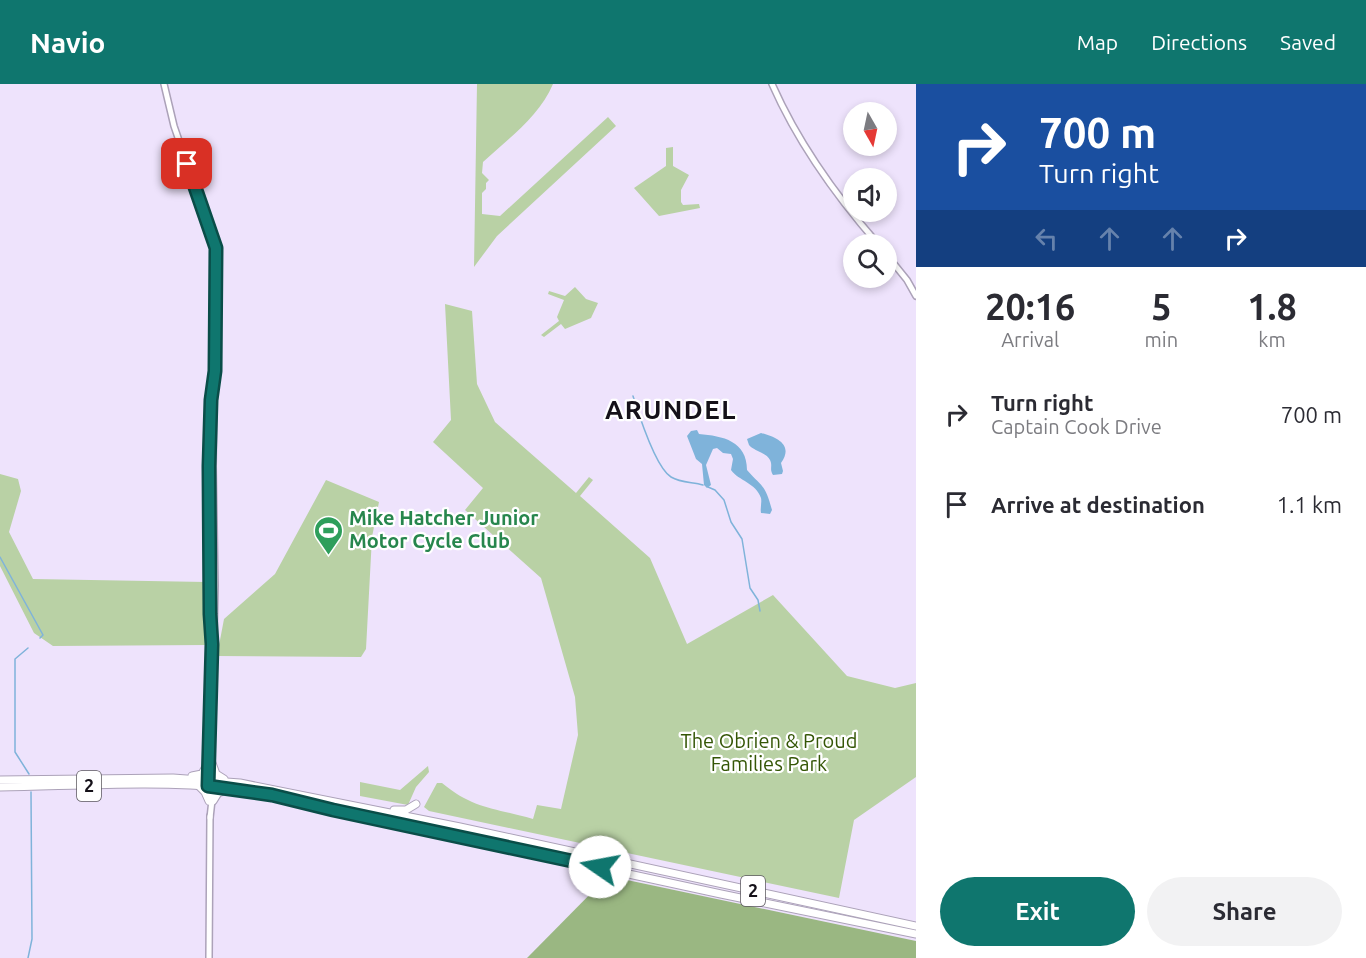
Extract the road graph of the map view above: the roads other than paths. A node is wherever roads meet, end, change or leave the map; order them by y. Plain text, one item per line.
1 (164, 84) edge
2 (772, 84) edge
3 (870, 234) edge
4 (897, 268) edge
5 (916, 296) edge
6 (210, 763) junction
7 (180, 778) junction
8 (0, 780) edge
9 (211, 783) junction
10 (198, 785) junction
11 (231, 785) junction
12 (0, 787) edge
13 (211, 801) junction
14 (417, 804) dead end
15 (362, 807) junction
16 (916, 926) edge
17 (916, 934) edge
18 (209, 958) edge

1 - 6 street
2 - 3 street
4 - 5 street
6 - 7 highway
6 - 9 street
6 - 11 highway
7 - 8 highway, 2
7 - 9 highway, 2
9 - 10 highway, 2
9 - 11 highway, 2
9 - 13 street
10 - 12 highway, 2
10 - 13 highway
11 - 13 highway
11 - 15 highway, 2
11 - 17 highway, 2
13 - 18 street
14 - 15 highway
15 - 16 highway, 2

